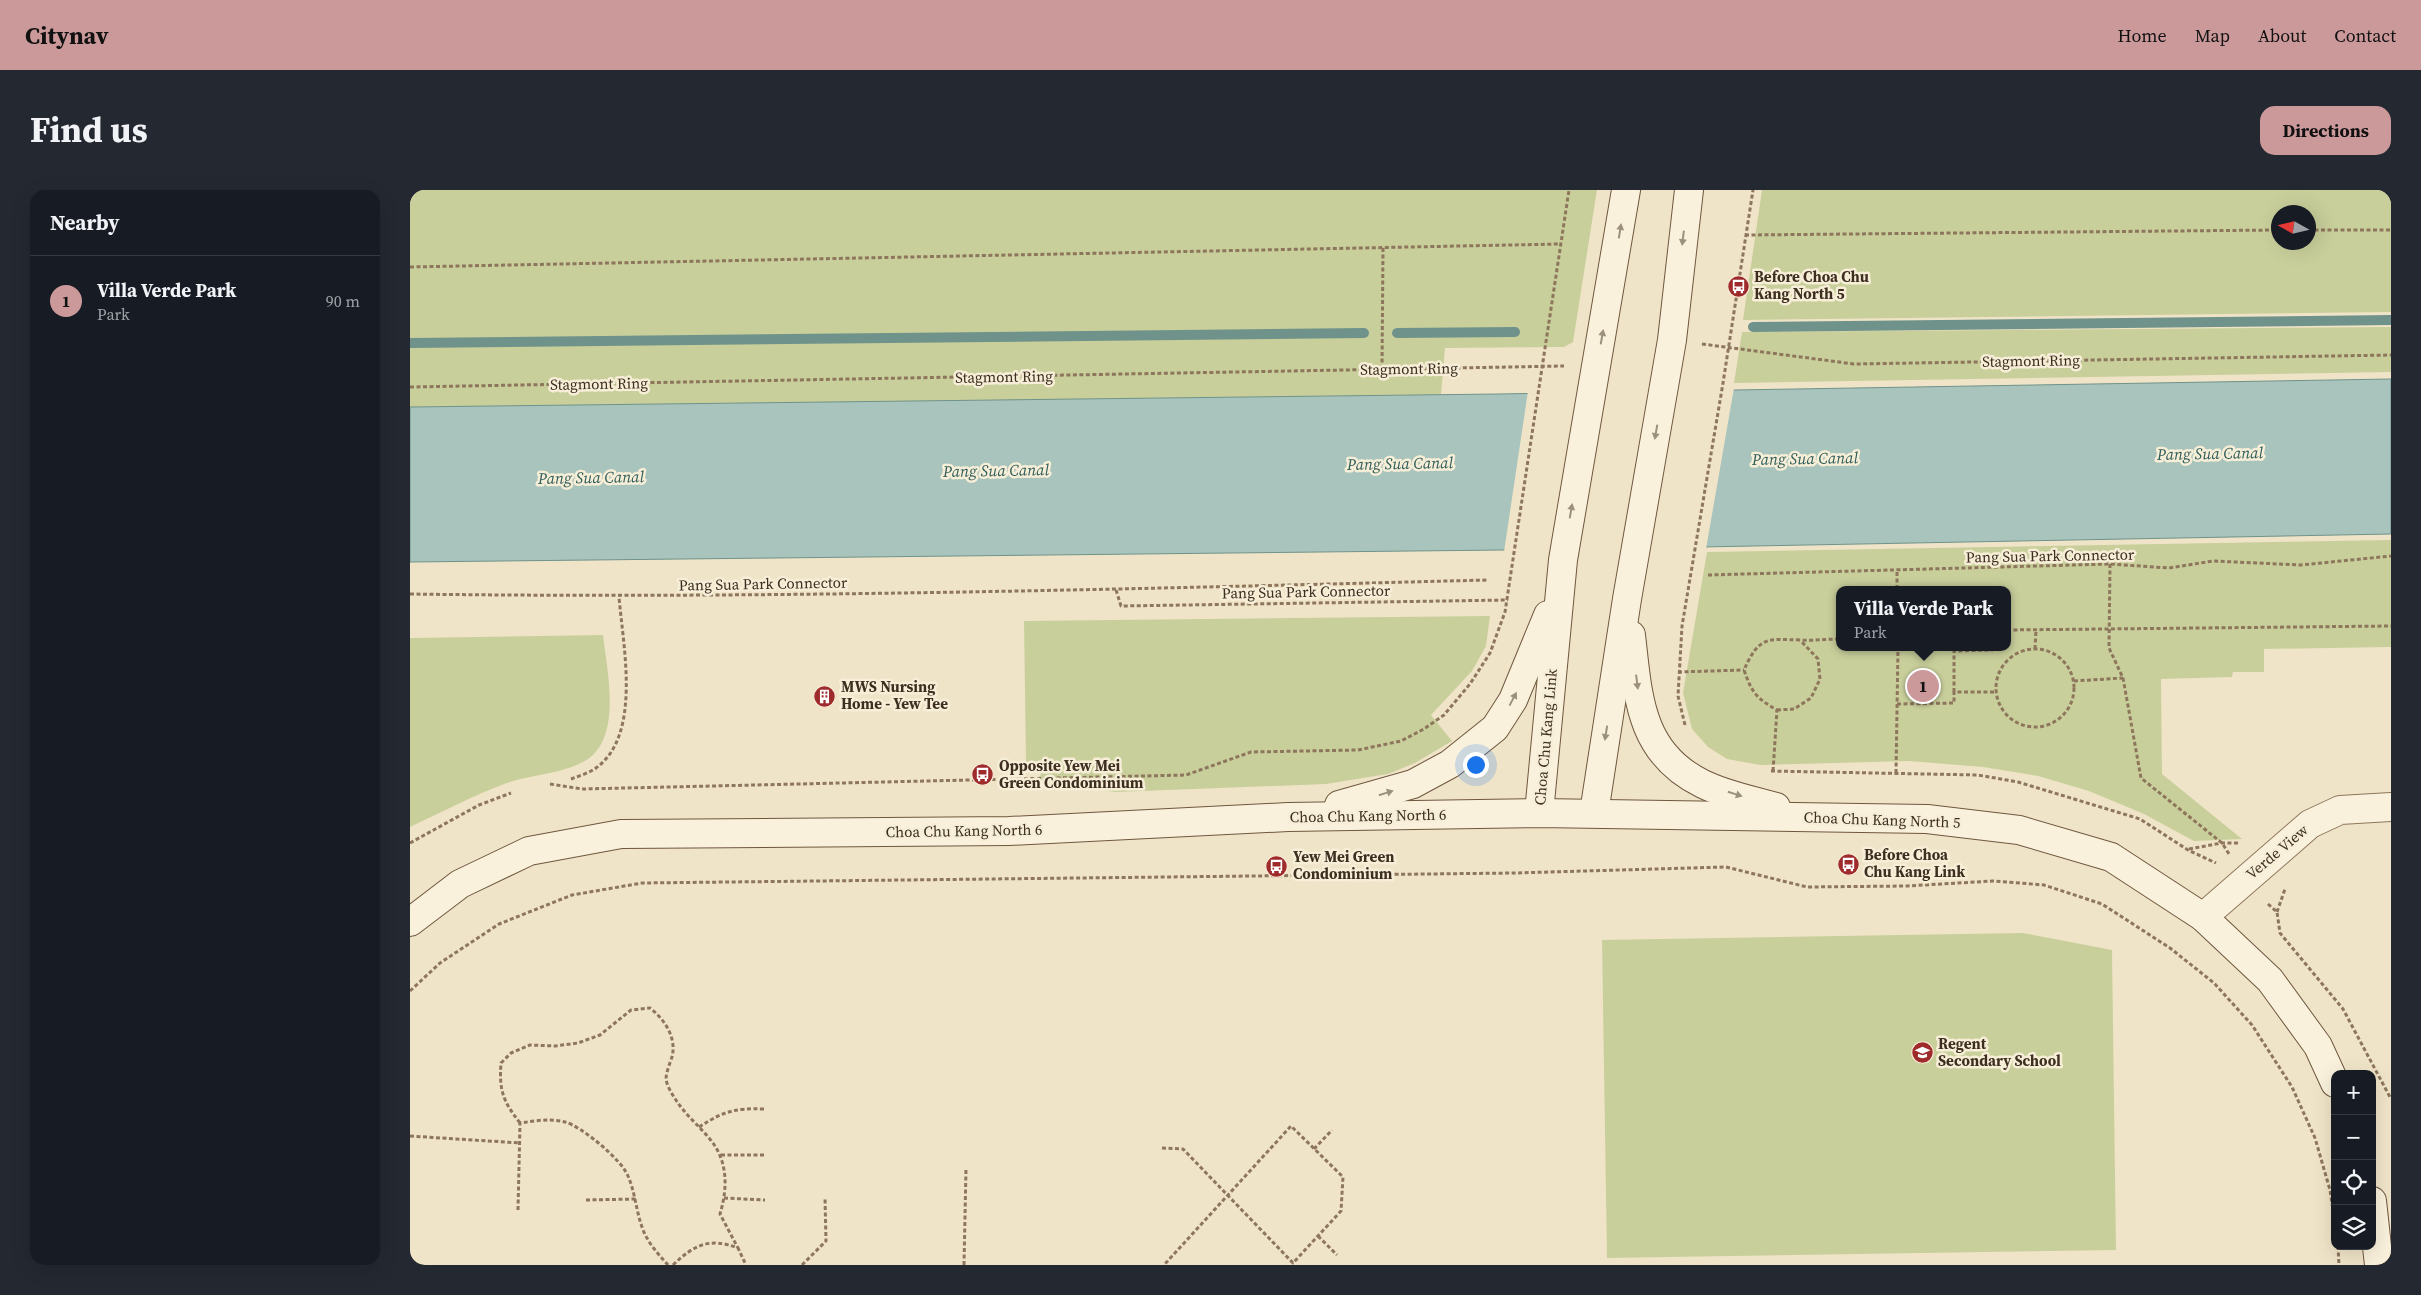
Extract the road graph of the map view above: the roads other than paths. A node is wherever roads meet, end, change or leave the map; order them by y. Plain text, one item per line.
1 (1626, 190) edge
2 (1689, 190) edge
3 (1562, 570) junction
4 (1627, 599) junction
5 (2391, 807) edge
6 (1539, 813) junction
7 (1594, 813) junction
8 (1288, 817) junction
9 (1810, 817) junction
10 (2203, 917) junction
11 (410, 922) edge
12 (2331, 1074) edge
13 (2372, 1205) edge
14 (2378, 1265) edge

3 -> 1 street, Choa Chu Kang Link
2 -> 4 street
3 - 6 street, Choa Chu Kang Link
8 -> 3 street
4 -> 7 street
4 -> 9 street
5 - 10 street, Verde View
6 - 7 street, Choa Chu Kang Link
6 - 8 street, Choa Chu Kang North 6
7 - 9 street, Choa Chu Kang North 5
8 - 11 street, Choa Chu Kang North 6
9 - 10 street, Choa Chu Kang North 5
10 - 12 street, Choa Chu Kang North 5
13 - 14 street

